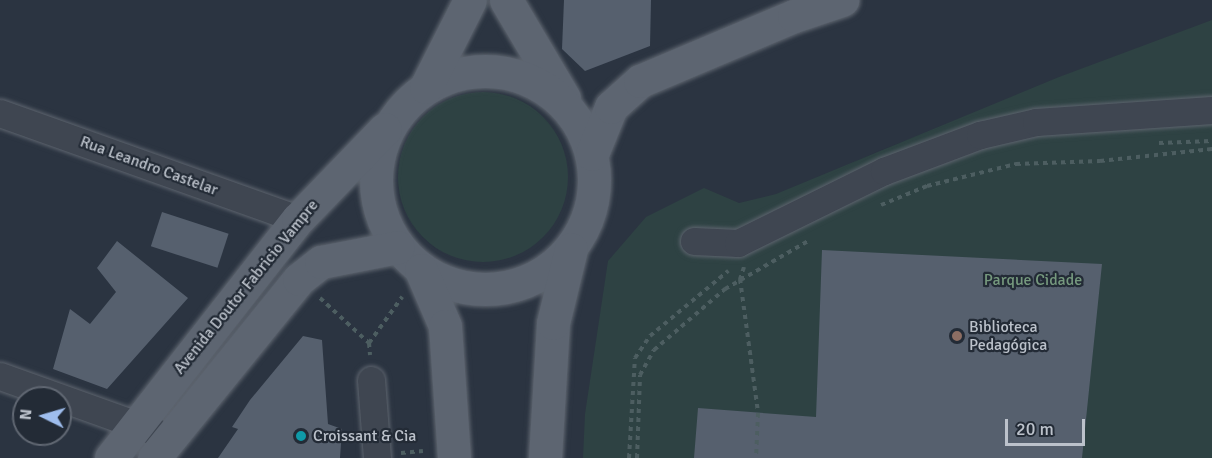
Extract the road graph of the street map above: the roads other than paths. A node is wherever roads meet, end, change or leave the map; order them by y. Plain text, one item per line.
1 (842, 0) edge
2 (508, 1) edge
3 (465, 3) edge
4 (796, 8) edge
5 (452, 42) junction
6 (426, 87) junction
7 (1212, 110) edge
8 (0, 113) edge
9 (572, 113) junction
10 (391, 124) junction
11 (592, 154) junction
12 (298, 219) junction
13 (694, 241) dead end
14 (398, 247) junction
15 (571, 249) junction
16 (421, 270) junction
17 (0, 376) edge
18 (371, 380) road end
19 (135, 424) junction
20 (161, 447) edge
21 (454, 453) edge
22 (376, 457) edge
23 (111, 458) edge
24 (545, 458) edge

1 - 4 main road
2 - 5 main road
2 - 9 main road
3 - 5 main road
4 - 11 main road
5 - 6 main road
6 - 9 main road
6 - 10 main road
7 - 13 street
8 - 12 street, Rua Leandro Castelar
9 - 11 main road
10 - 12 main road, Avenida Doutor Fabricio Vampre
10 - 14 main road
11 - 15 main road
12 - 19 main road, Avenida Doutor Fabricio Vampre
14 - 16 main road
14 - 20 main road
15 - 16 main road
15 - 24 main road
16 - 21 main road
17 - 19 street
18 - 22 street
19 - 20 street
19 - 23 main road, Avenida Doutor Fabricio Vampre

